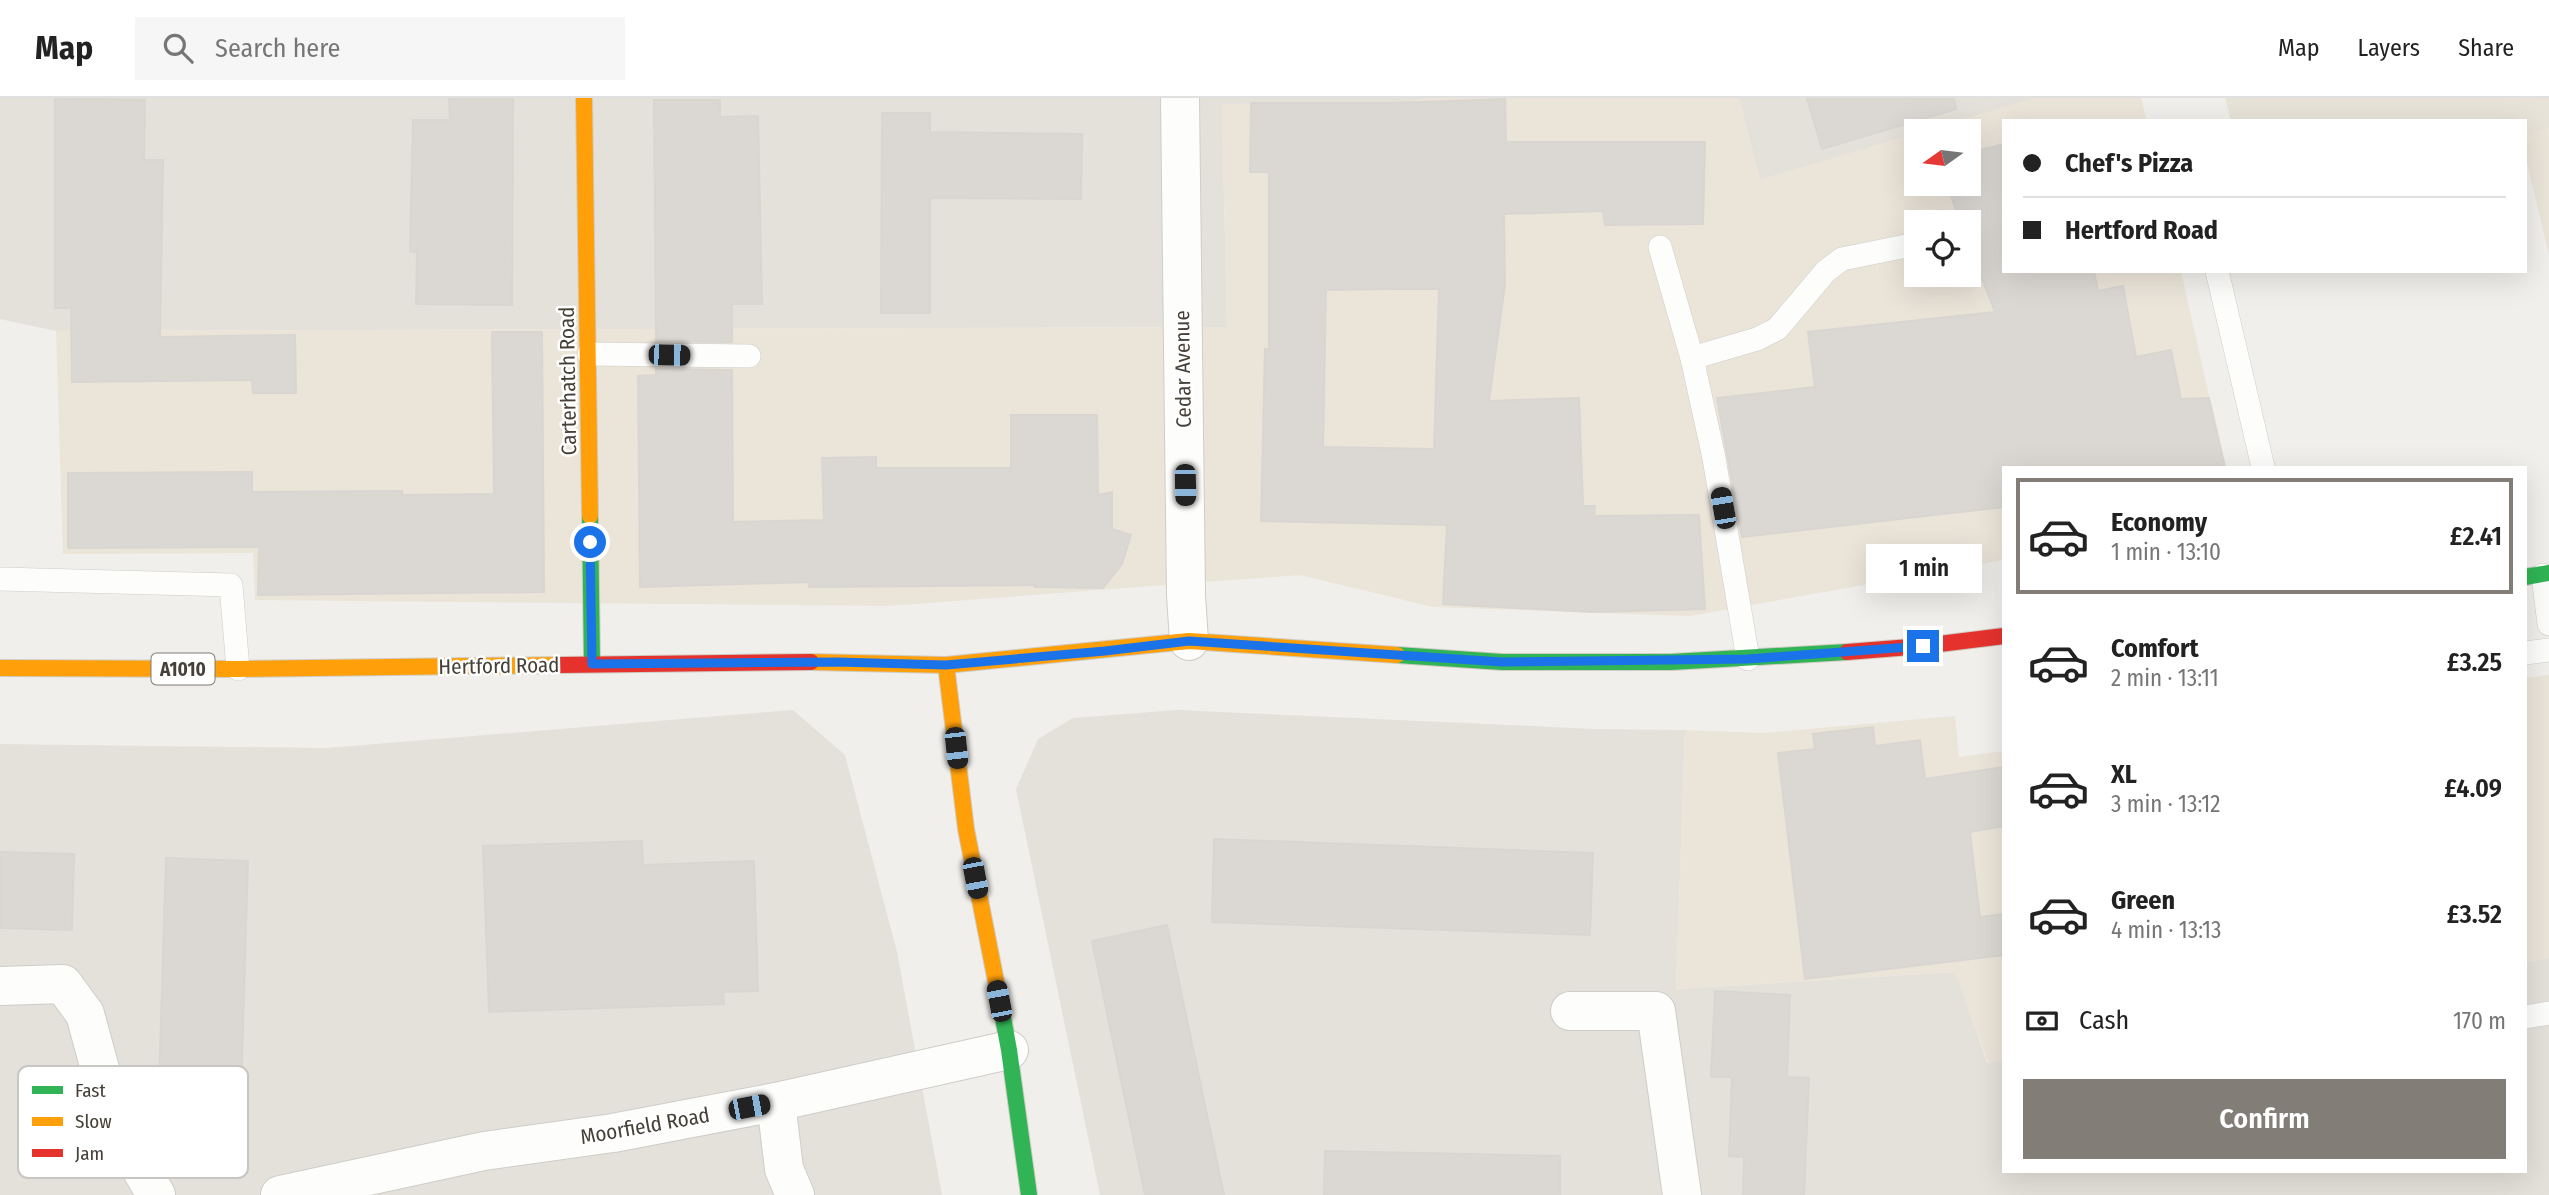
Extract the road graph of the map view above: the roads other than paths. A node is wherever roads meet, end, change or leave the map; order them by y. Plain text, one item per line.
1 (584, 98) edge
2 (1180, 98) edge
3 (1904, 246) edge
4 (1660, 247) dead end
5 (2217, 273) edge
6 (589, 354) junction
7 (749, 356) dead end
8 (1692, 358) junction
9 (2263, 466) edge
10 (2539, 575) edge
11 (0, 579) edge
12 (2549, 624) edge
13 (2002, 636) edge
14 (1189, 641) junction
15 (2549, 650) edge
16 (2527, 653) edge
17 (1748, 659) junction
18 (592, 664) junction
19 (946, 665) junction
20 (0, 668) edge
21 (238, 669) junction
22 (0, 986) edge
23 (1570, 1011) dead end
24 (2549, 1013) edge
25 (2527, 1017) edge
26 (1009, 1050) junction
27 (99, 1066) edge
28 (776, 1102) junction
29 (146, 1178) edge
30 (156, 1195) edge
31 (280, 1195) edge
32 (795, 1195) edge
33 (1029, 1195) edge
34 (1682, 1195) edge

1 - 6 main road, Carterhatch Road
2 - 14 street, Cedar Avenue
3 - 8 lane
4 - 8 lane
5 - 9 lane
6 - 7 lane
6 - 18 main road, Carterhatch Road
8 - 17 lane
10 - 12 lane
11 - 21 lane
13 - 17 main road, Hertford Road / A1010
14 - 17 main road, Hertford Road / A1010
14 - 19 main road, Hertford Road / A1010
15 - 16 lane
18 - 19 main road, Hertford Road / A1010
18 - 21 main road, Hertford Road / A1010
19 - 26 main road
20 - 21 main road, Hertford Road / A1010
22 - 27 street
23 - 34 street
24 - 25 lane
26 - 28 street, Moorfield Road
26 - 33 main road
28 - 31 street, Moorfield Road
28 - 32 street
29 - 30 street

